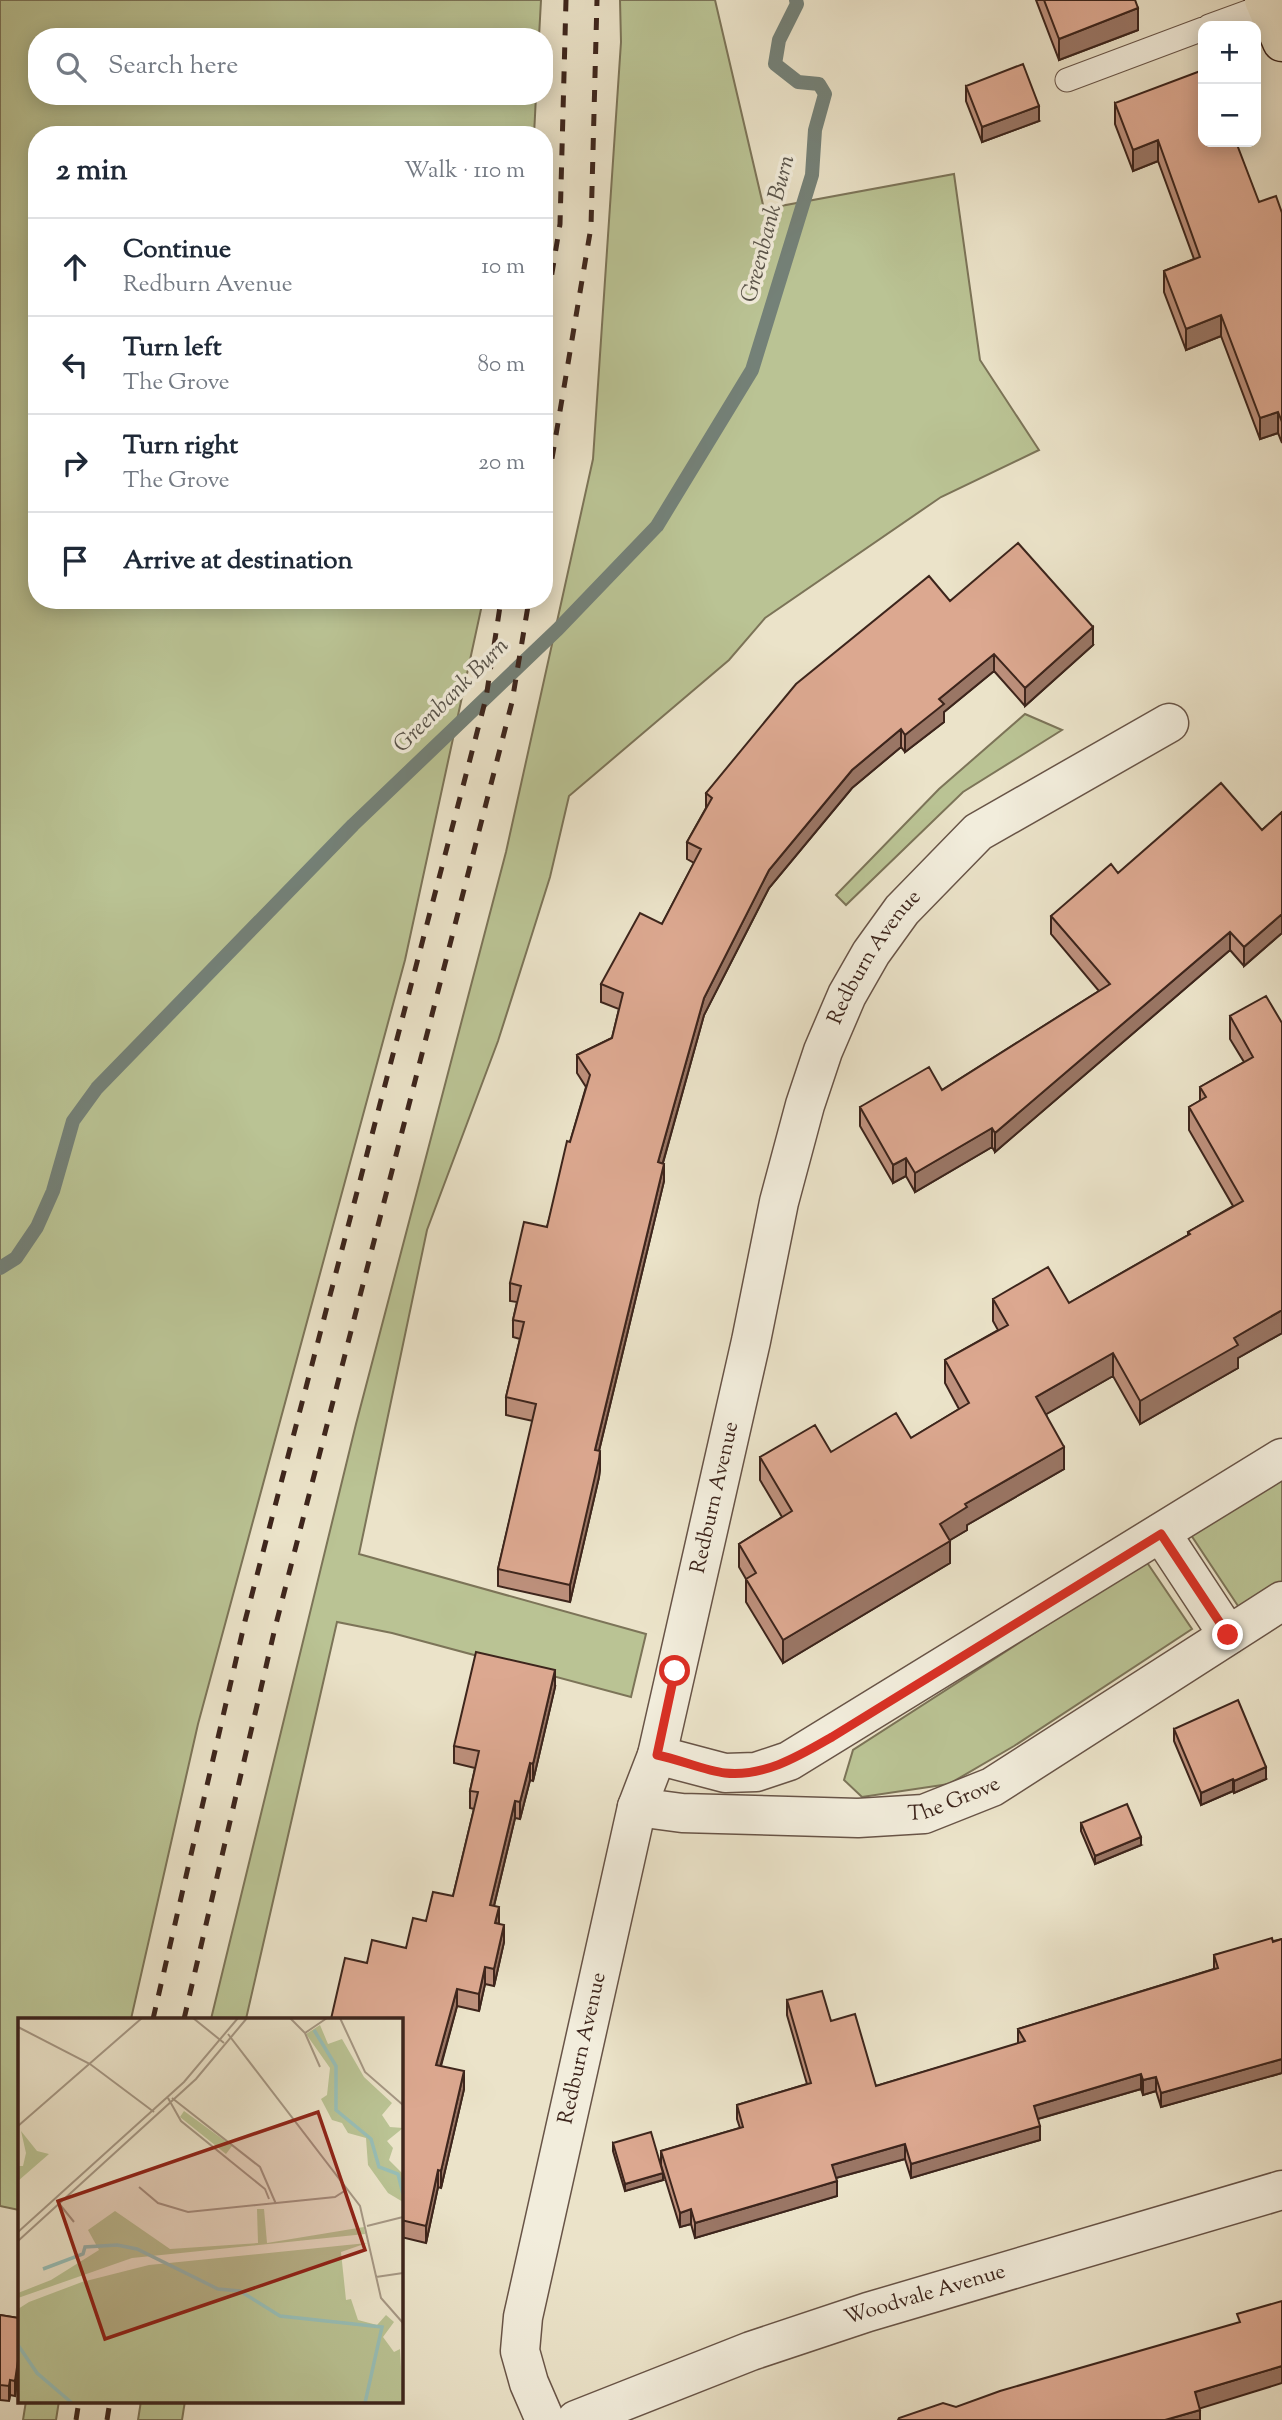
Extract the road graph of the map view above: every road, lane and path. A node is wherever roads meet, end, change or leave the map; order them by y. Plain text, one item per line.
1 (1270, 2) edge
2 (1222, 21) edge
3 (1198, 31) edge
4 (1282, 42) edge
5 (1067, 80) dead end
6 (1169, 723) dead end
7 (1282, 1458) edge
8 (1161, 1534) junction
9 (1282, 1601) edge
10 (1228, 1635) junction
11 (657, 1755) junction
12 (637, 1807) junction
13 (1282, 2190) edge
14 (545, 2420) edge
15 (576, 2420) edge

1 - 2 lane
1 - 4 main road
3 - 5 lane
6 - 11 street, Redburn Avenue
7 - 8 street
8 - 10 street
8 - 11 street
9 - 10 street, The Grove
10 - 12 street, The Grove
11 - 12 street, Redburn Avenue
12 - 14 street, Redburn Avenue
13 - 15 street, Woodvale Avenue

